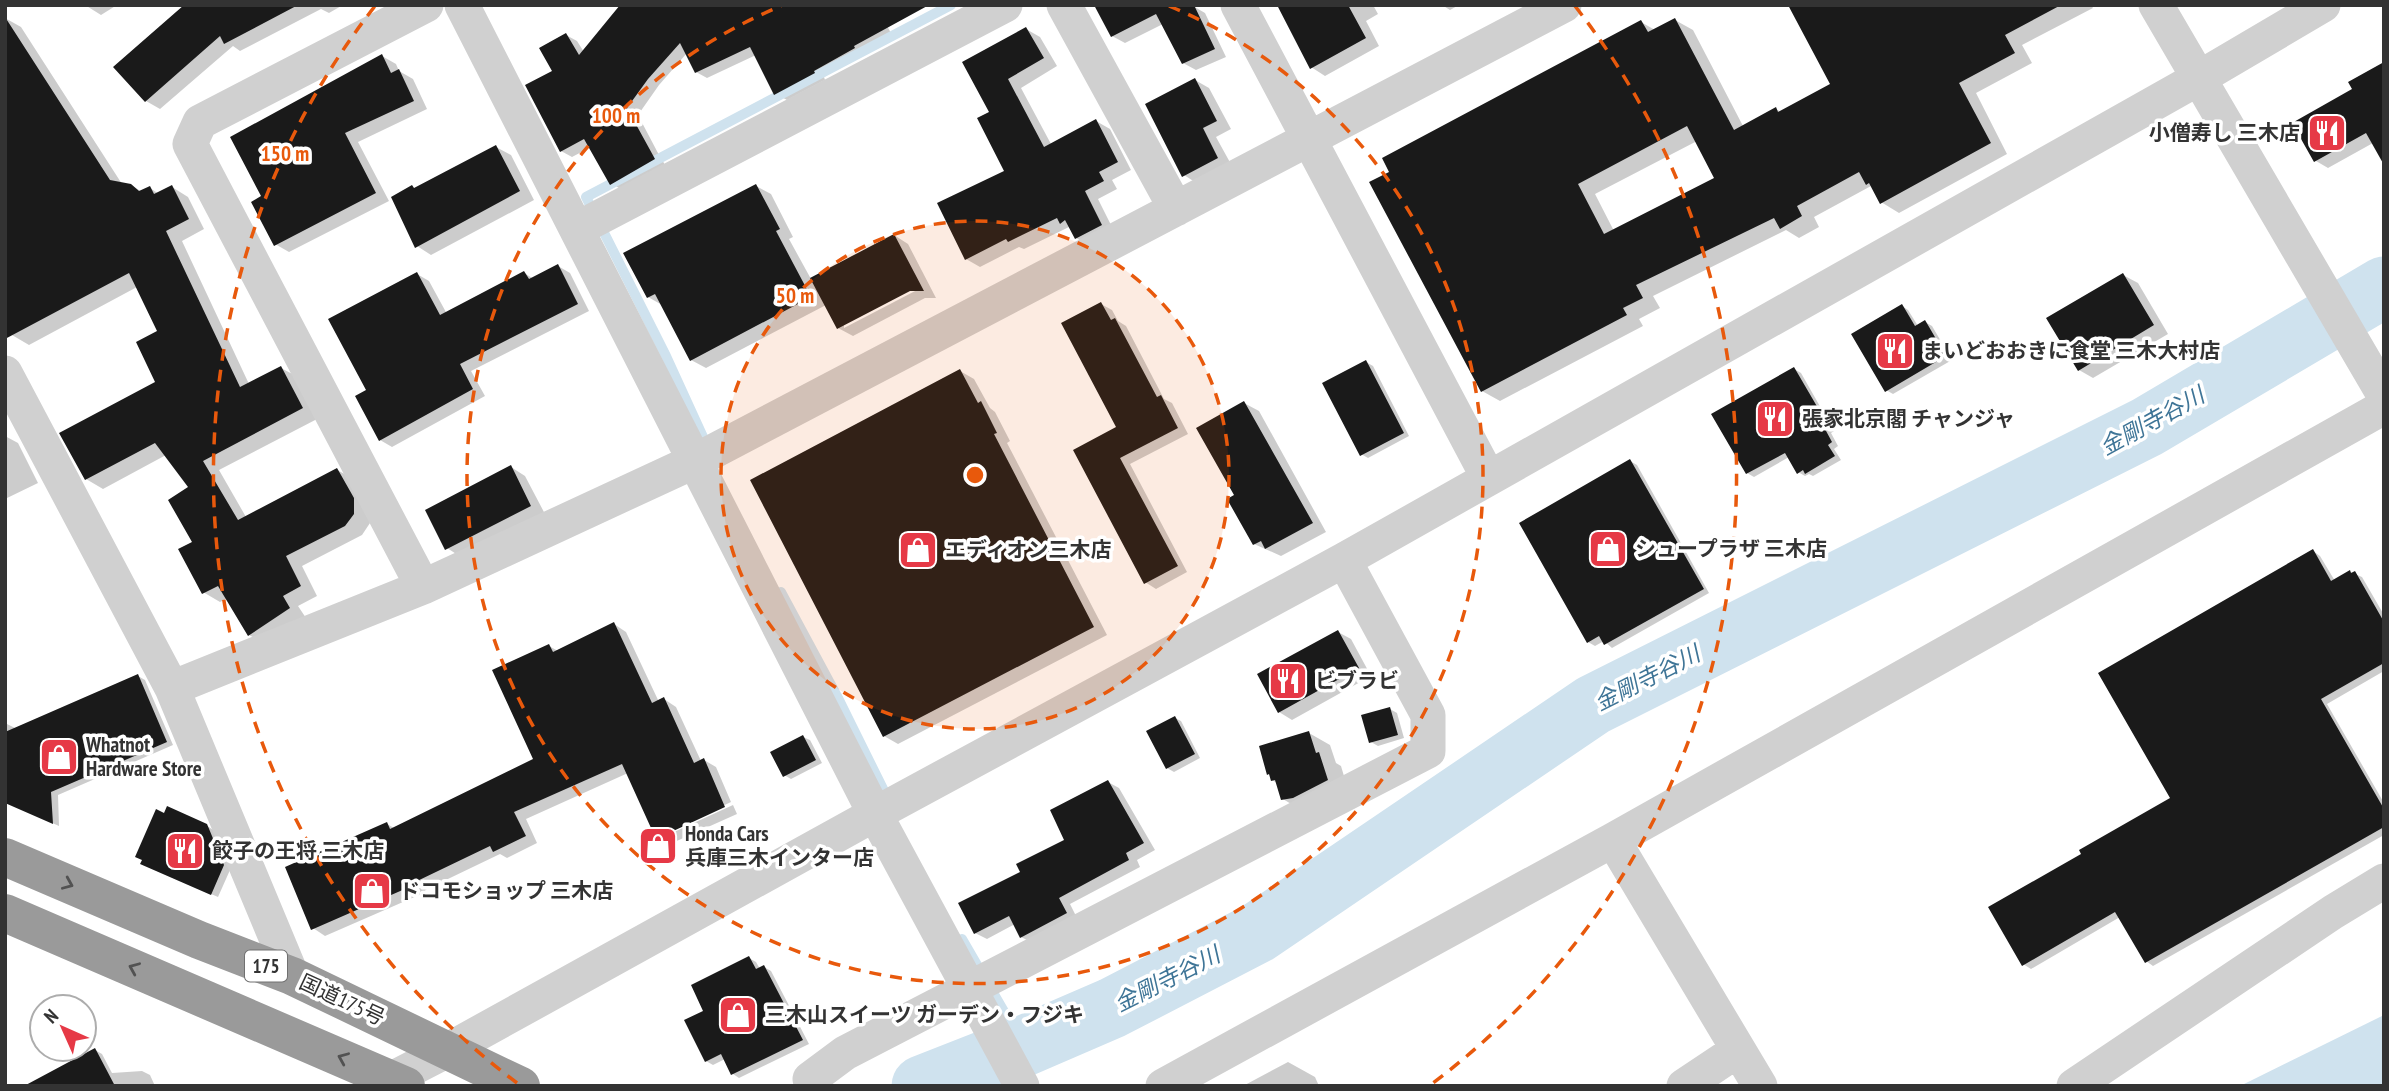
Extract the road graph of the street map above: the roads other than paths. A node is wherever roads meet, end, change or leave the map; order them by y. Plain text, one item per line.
1 (426, 5) edge
2 (462, 5) edge
3 (1005, 5) edge
4 (1065, 5) edge
5 (1238, 5) edge
6 (1564, 5) edge
7 (2156, 5) edge
8 (2323, 5) edge
9 (2199, 78) junction
10 (1308, 140) junction
11 (1176, 209) junction
12 (577, 229) junction
13 (5, 373) edge
14 (2384, 395) edge
15 (2384, 407) edge
16 (695, 461) junction
17 (1488, 477) junction
18 (1344, 560) junction
19 (423, 587) junction
20 (172, 688) junction
21 (875, 814) junction
22 (1613, 840) junction
23 (5, 857) edge
24 (2384, 881) edge
25 (5, 912) edge
26 (292, 976) junction
27 (976, 1001) junction
28 (448, 1050) junction
29 (1738, 1050) junction
30 (810, 1079) dead end
31 (392, 1083) edge
32 (521, 1086) edge
33 (1022, 1086) edge
34 (1163, 1086) edge
35 (1684, 1086) edge
36 (1760, 1086) edge
37 (2074, 1086) edge

1 - 19 street
2 - 12 street
3 - 12 street
4 - 11 street
5 - 10 street
6 - 10 street
7 - 9 street
8 - 9 street
9 - 14 street
9 - 17 street
10 - 11 street
10 - 17 street
11 - 16 street
12 - 16 street
13 - 20 street
15 - 22 street
16 - 19 street
16 - 21 street
17 - 18 street
18 - 21 street
18 - 27 street
19 - 20 street
20 - 26 street
21 - 27 street
21 - 28 street
22 - 29 street
22 - 34 street
23 -> 26 highway, 国道175号 / 175
24 - 37 street
31 -> 25 highway, 175
26 - 28 highway, 国道175号 / 175
27 - 30 street
27 - 33 street
28 - 31 street
28 - 32 highway, 国道175号 / 175
29 - 35 street
29 - 36 street

